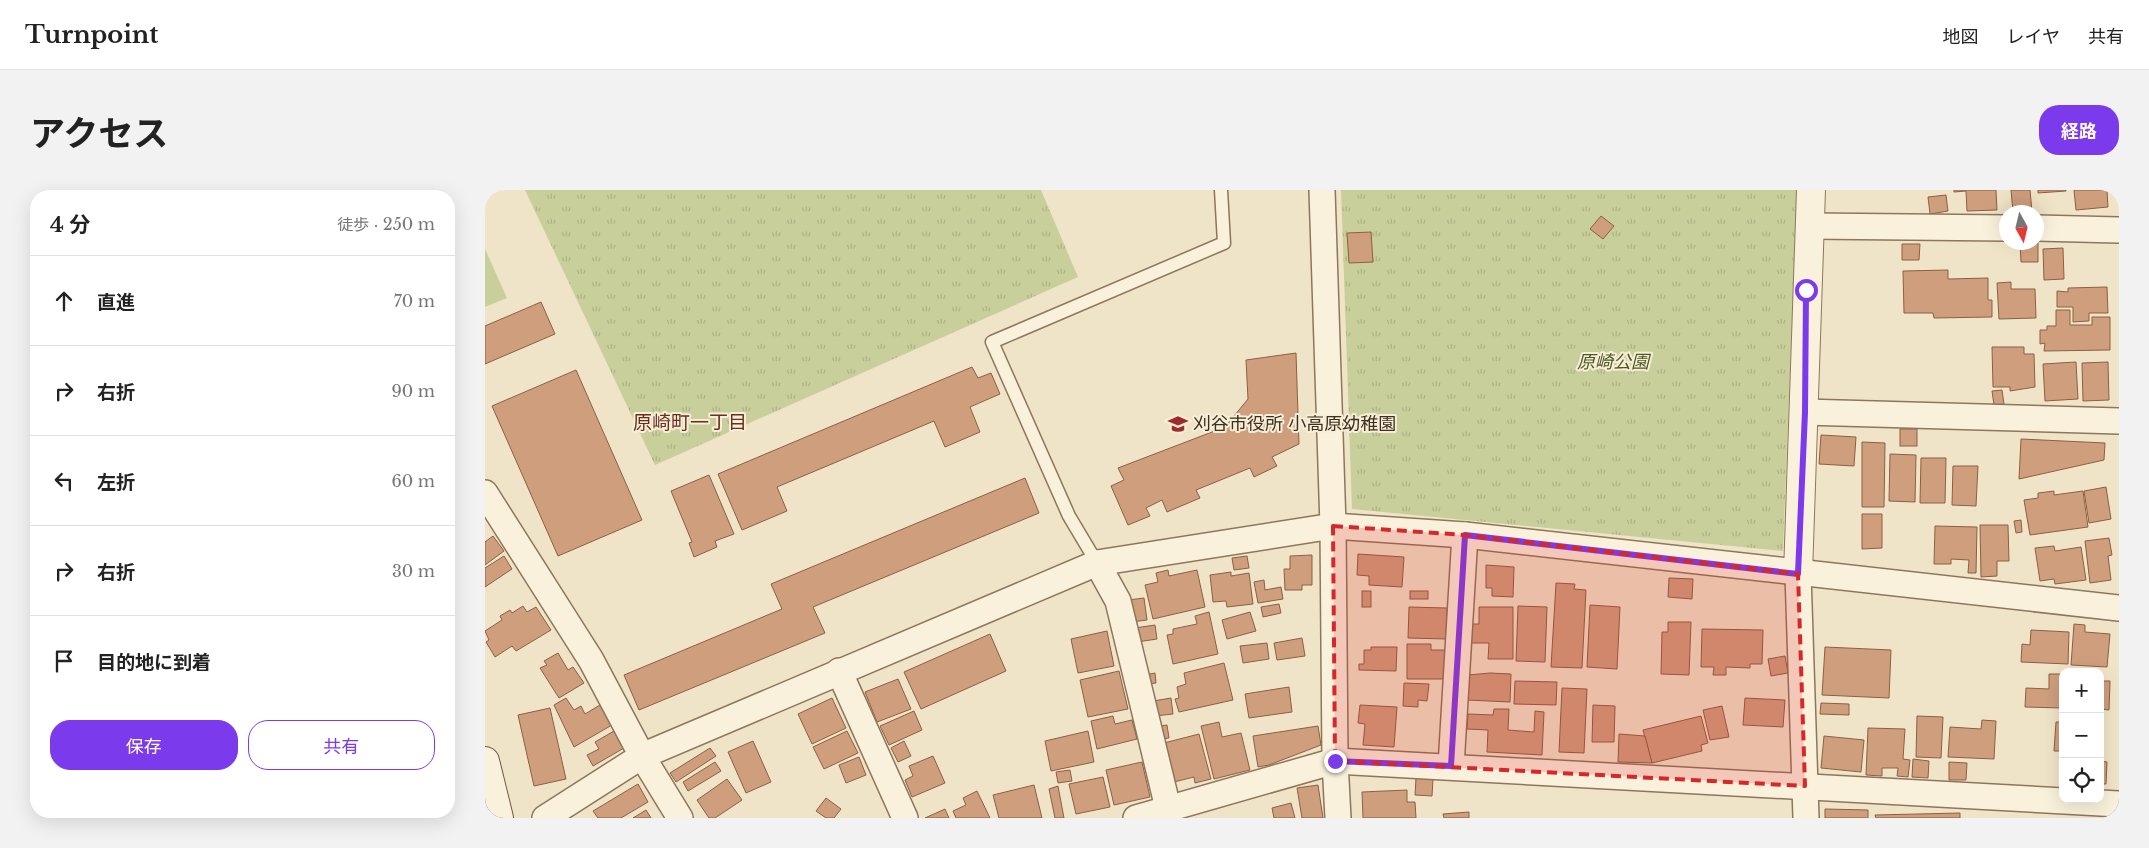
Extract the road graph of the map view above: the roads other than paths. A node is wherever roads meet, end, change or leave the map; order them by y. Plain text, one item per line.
1 (1221, 190) edge
2 (1322, 190) edge
3 (1811, 190) edge
4 (1810, 226) junction
5 (1999, 228) edge
6 (2044, 228) edge
7 (2119, 230) edge
8 (1805, 412) junction
9 (2119, 421) edge
10 (485, 493) edge
11 (1333, 526) junction
12 (1465, 535) junction
13 (1097, 562) junction
14 (1798, 574) junction
15 (2119, 608) edge
16 (839, 671) junction
17 (642, 756) junction
18 (485, 761) edge
19 (1335, 761) junction
20 (1451, 766) junction
21 (1805, 786) junction
22 (2119, 804) edge
23 (1168, 808) junction
24 (499, 818) edge
25 (545, 818) edge
26 (680, 818) edge
27 (905, 818) edge
28 (1136, 818) edge
29 (1338, 818) edge
30 (1806, 818) edge

1 - 13 lane
2 - 11 street
3 - 4 street
4 - 5 street
4 - 8 street
6 - 7 street
8 - 9 street
8 - 14 street
10 - 17 street
11 - 12 street
11 - 13 street
11 - 19 street
12 - 14 street
12 - 20 street
13 - 16 street
13 - 23 street
14 - 15 street
14 - 21 street
16 - 17 street
16 - 27 street
17 - 25 street
17 - 26 street
18 - 24 street
19 - 20 street
19 - 23 street
19 - 29 street
20 - 21 street
21 - 22 street
21 - 30 street
23 - 28 street

